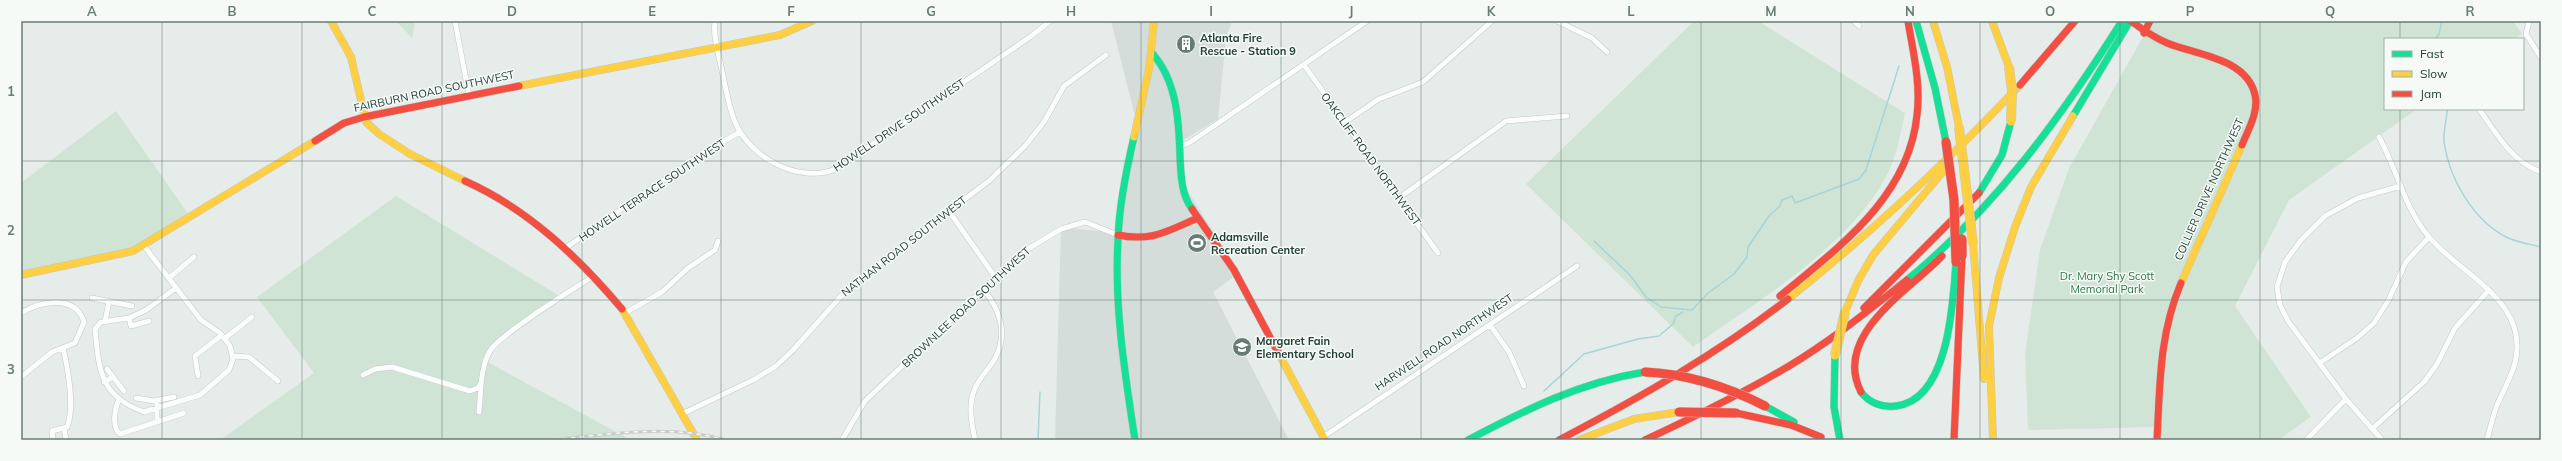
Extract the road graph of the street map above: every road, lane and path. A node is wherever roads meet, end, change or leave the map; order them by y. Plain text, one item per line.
1 (331, 21) edge
2 (455, 21) edge
3 (715, 21) edge
4 (812, 21) edge
5 (1050, 21) edge
6 (1154, 21) edge
7 (1367, 21) edge
8 (1492, 21) edge
9 (1557, 21) edge
10 (1854, 21) edge
11 (1908, 21) edge
12 (1916, 21) edge
13 (1922, 21) edge
14 (1933, 21) edge
15 (1992, 21) edge
16 (2075, 21) edge
17 (2131, 21) edge
18 (2150, 21) edge
19 (2529, 21) edge
20 (1859, 26) dead end
21 (2122, 27) edge
22 (2144, 33) junction
23 (718, 48) junction
24 (1607, 52) dead end
25 (1152, 53) junction
26 (1106, 55) dead end
27 (2541, 58) edge
28 (1304, 64) junction
29 (468, 96) junction
30 (2480, 110) edge
31 (1567, 116) dead end
32 (364, 117) junction
33 (1345, 122) junction
34 (740, 132) junction
35 (2379, 137) dead end
36 (1948, 139) junction
37 (1181, 146) junction
38 (1951, 158) junction
39 (2541, 172) edge
40 (2401, 186) junction
41 (1399, 198) junction
42 (949, 210) junction
43 (1198, 218) junction
44 (1974, 219) junction
45 (1118, 235) junction
46 (2429, 237) junction
47 (718, 241) dead end
48 (144, 246) junction
49 (564, 249) junction
50 (1438, 253) dead end
51 (194, 257) dead end
52 (1959, 259) junction
53 (1577, 266) dead end
54 (21, 275) edge
55 (592, 277) junction
56 (996, 277) junction
57 (169, 278) junction
58 (176, 288) junction
59 (983, 289) junction
60 (2489, 290) junction
61 (92, 298) dead end
62 (109, 302) junction
63 (132, 306) dead end
64 (21, 313) edge
65 (625, 313) junction
66 (252, 317) dead end
67 (129, 318) junction
68 (105, 321) junction
69 (149, 321) dead end
70 (1490, 325) junction
71 (223, 337) junction
72 (1834, 337) junction
73 (1724, 343) junction
74 (63, 348) junction
75 (233, 356) junction
76 (2321, 362) junction
77 (107, 369) dead end
78 (363, 375) dead end
79 (198, 376) dead end
80 (21, 377) edge
81 (113, 377) junction
82 (482, 380) junction
83 (104, 382) junction
84 (278, 382) dead end
85 (1524, 386) dead end
86 (124, 391) dead end
87 (174, 397) dead end
88 (136, 398) dead end
89 (119, 399) junction
90 (157, 400) junction
91 (2346, 400) junction
92 (157, 410) junction
93 (479, 412) dead end
94 (184, 413) dead end
95 (682, 414) junction
96 (157, 420) junction
97 (64, 428) junction
98 (2373, 428) junction
99 (1824, 438) edge
100 (843, 439) edge
101 (1324, 439) edge
102 (53, 440) edge
103 (66, 440) edge
104 (697, 440) edge
105 (975, 440) edge
106 (1135, 440) edge
107 (1468, 440) edge
108 (1559, 440) edge
109 (1579, 440) edge
110 (1645, 440) edge
111 (1840, 440) edge
112 (1954, 440) edge
113 (1988, 440) edge
114 (1993, 440) edge
115 (2157, 440) edge
116 (2306, 440) edge
117 (2382, 440) edge
118 (2487, 440) edge

1 - 32 main road
2 - 29 street
3 - 23 street, HOWELL DRIVE SOUTHWEST
4 - 23 main road, FAIRBURN ROAD SOUTHWEST
5 - 34 street, HOWELL DRIVE SOUTHWEST
6 - 25 main road
7 - 28 street
8 - 33 street
9 - 24 street
10 - 20 street
11 - 73 main road
12 - 36 main road
13 - 36 main road
14 - 113 main road, bridge
15 - 72 main road, bridge
16 - 38 main road
17 - 21 main road
17 - 22 main road, COLLIER DRIVE NORTHWEST
18 - 22 main road
19 - 27 street
21 - 44 main road
21 - 114 main road
22 - 115 main road, COLLIER DRIVE NORTHWEST
23 - 29 main road, FAIRBURN ROAD SOUTHWEST
23 - 34 street, HOWELL DRIVE SOUTHWEST
25 - 37 main road
25 - 45 main road
26 - 42 street, NATHAN ROAD SOUTHWEST
28 - 33 street, OAKCLIFF ROAD NORTHWEST
28 - 37 street
29 - 32 main road, FAIRBURN ROAD SOUTHWEST
30 - 39 street
31 - 41 street
32 - 48 main road, FAIRBURN ROAD SOUTHWEST
32 - 49 main road
33 - 41 street, OAKCLIFF ROAD NORTHWEST
34 - 49 street, HOWELL TERRACE SOUTHWEST
35 - 40 street
36 - 52 main road, bridge
37 - 43 main road
38 - 73 main road
38 - 111 main road, bridge
40 - 46 street
40 - 76 street
41 - 50 street, OAKCLIFF ROAD NORTHWEST
42 - 56 street
42 - 95 street, NATHAN ROAD SOUTHWEST
43 - 45 main road
43 - 101 main road
44 - 52 main road
44 - 72 main road
45 - 56 street, BROWNLEE ROAD SOUTHWEST
45 - 106 main road
46 - 60 street
46 - 76 street
47 - 65 street
48 - 54 main road, FAIRBURN ROAD SOUTHWEST
48 - 57 street
49 - 55 main road
51 - 57 street
52 - 112 main road
53 - 70 street, HARWELL ROAD NORTHWEST
55 - 65 main road
55 - 82 street
56 - 59 street, BROWNLEE ROAD SOUTHWEST
57 - 58 street
58 - 67 street
58 - 71 street
59 - 100 street, BROWNLEE ROAD SOUTHWEST
59 - 105 street
60 - 98 street
60 - 118 street
61 - 62 street
62 - 63 street
62 - 68 street
64 - 74 street
65 - 95 main road
66 - 71 street
67 - 68 street
67 - 69 street
68 - 83 street
70 - 85 street
70 - 101 street, HARWELL ROAD NORTHWEST
71 - 75 street
71 - 79 street
72 - 110 main road
73 - 108 main road
74 - 80 street
74 - 97 street
75 - 84 street
75 - 92 street
76 - 91 street
77 - 81 street
78 - 82 street
81 - 83 street
81 - 86 street
82 - 93 street
83 - 89 street
87 - 90 street
88 - 90 street
89 - 92 street
89 - 96 street
90 - 92 street
91 - 98 street
91 - 116 street
92 - 96 street
94 - 96 street
95 - 104 main road
97 - 102 street
97 - 103 street
98 - 117 street
99 - 107 main road, bridge
99 - 109 main road, bridge

